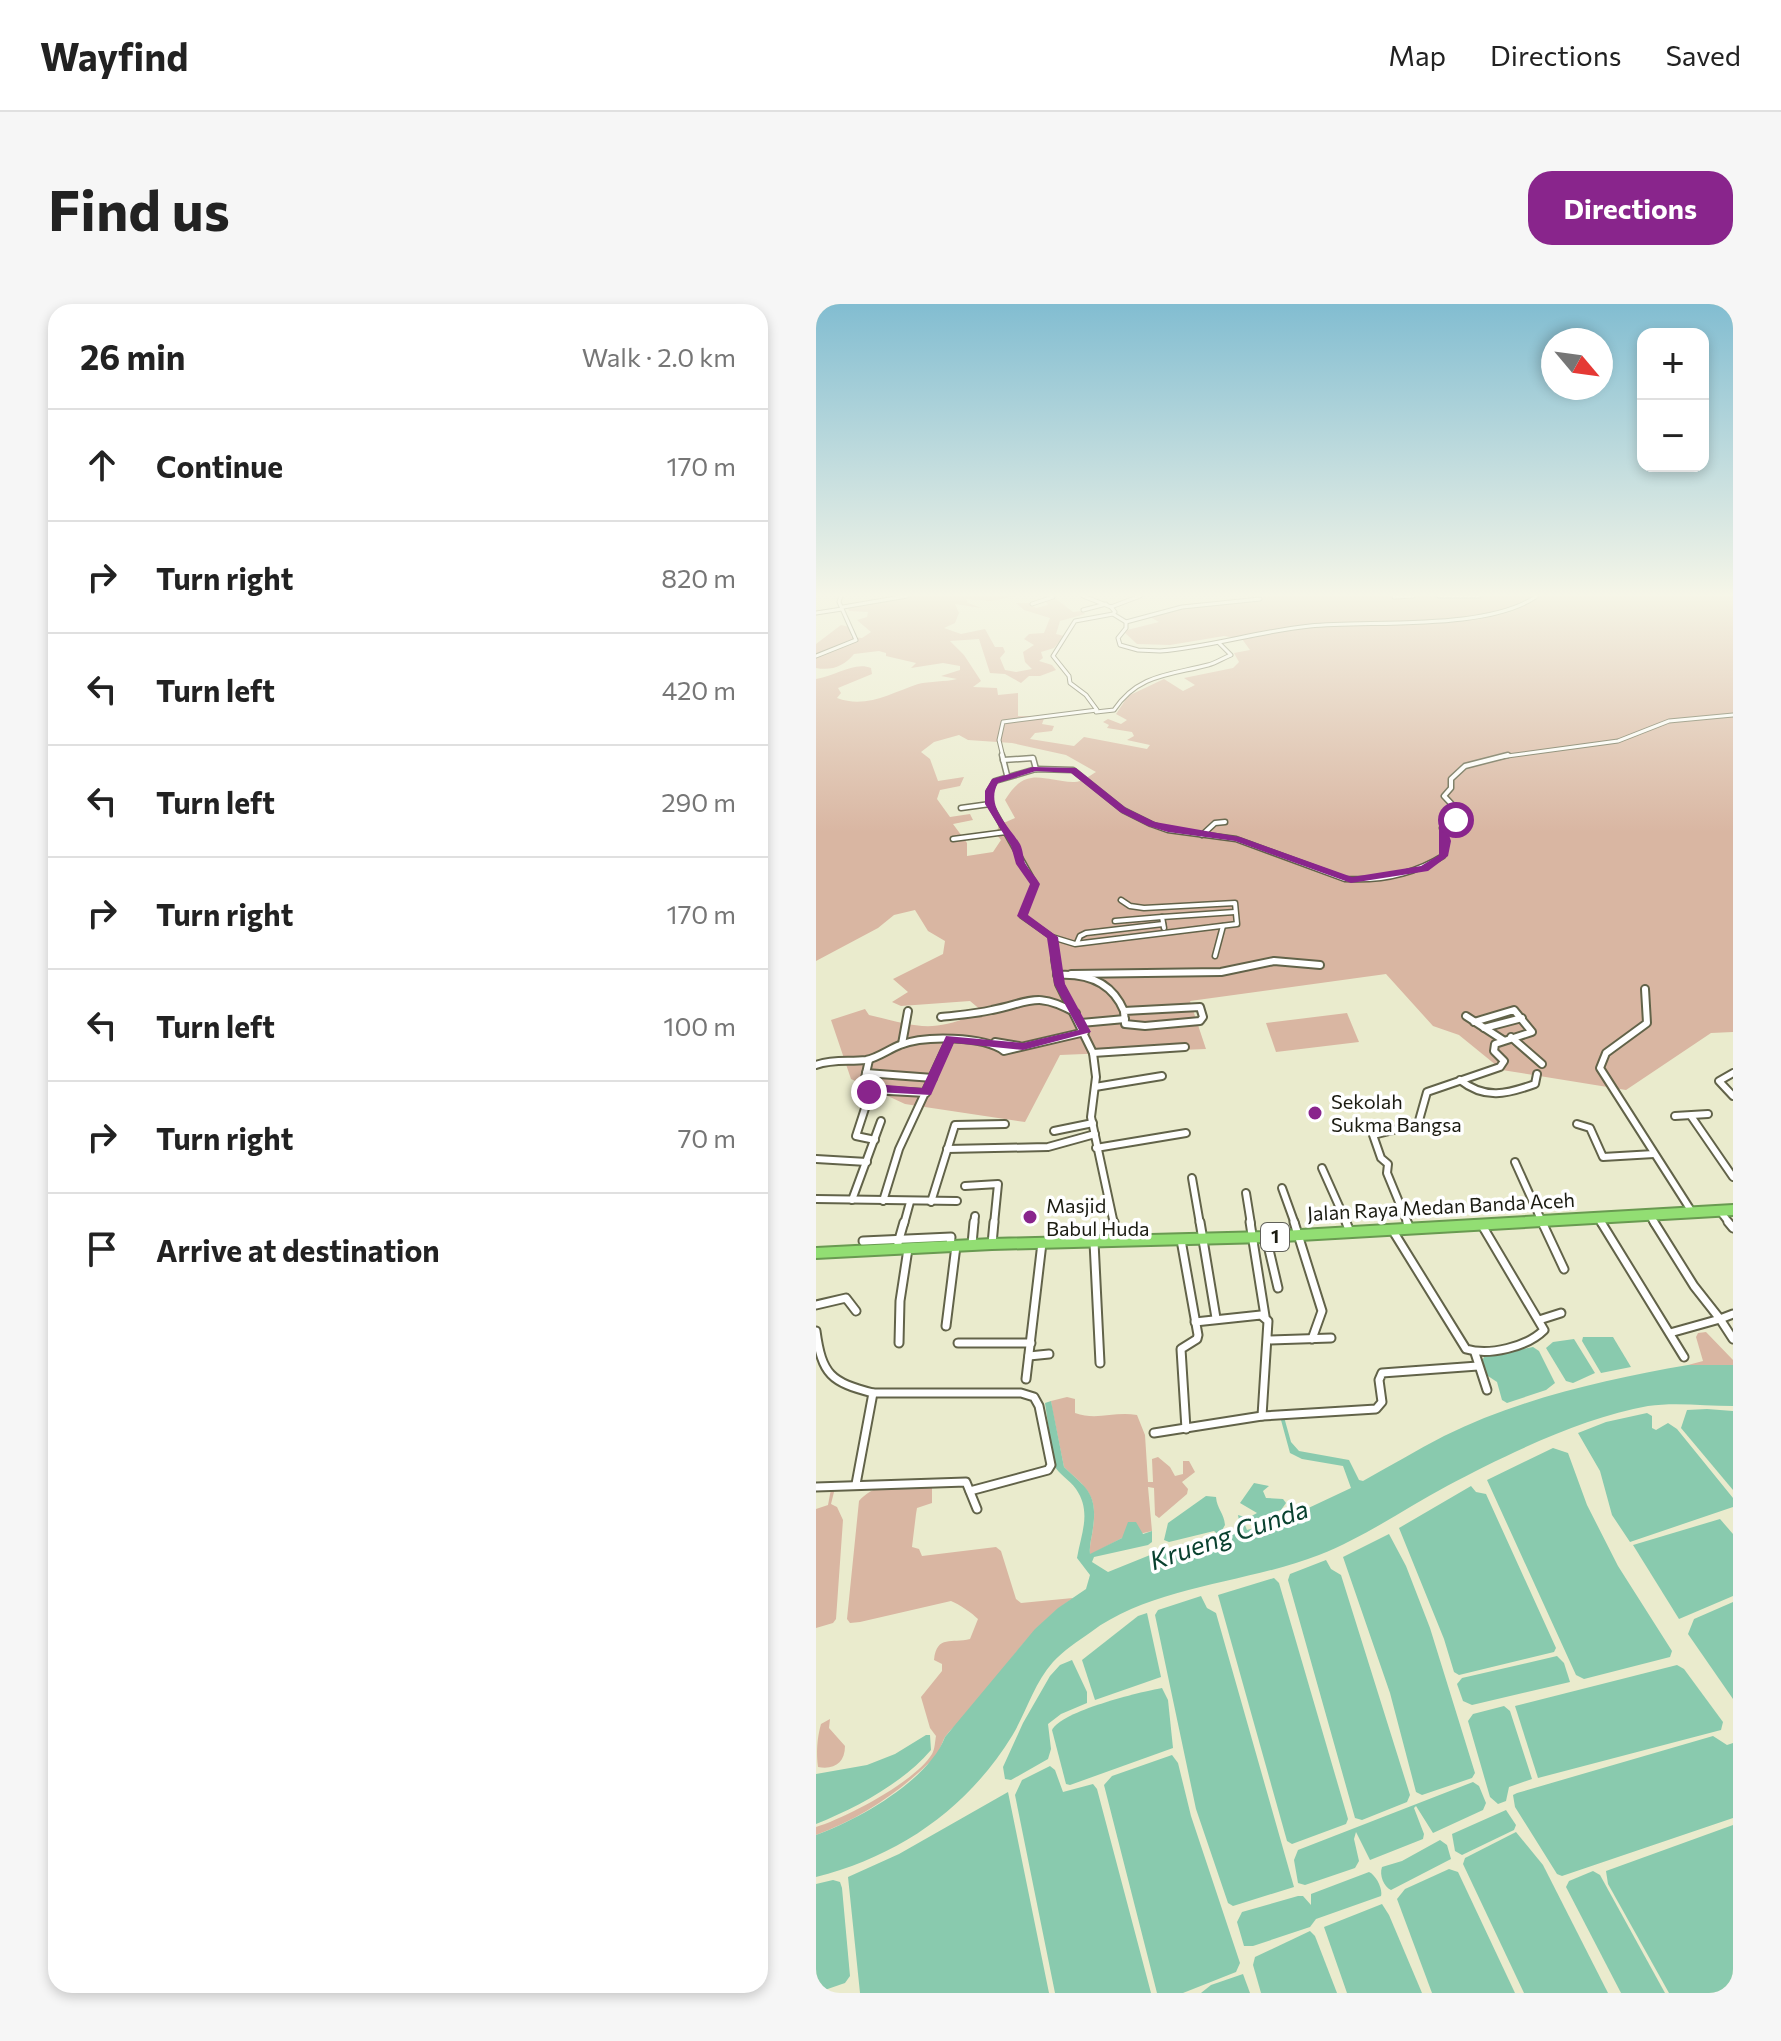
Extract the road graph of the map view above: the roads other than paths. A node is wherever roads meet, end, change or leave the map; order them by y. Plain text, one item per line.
1 (1068, 675) edge
2 (1166, 675) edge
3 (1095, 712) junction
4 (1733, 715) edge
5 (1003, 760) junction
6 (1036, 769) junction
7 (1007, 775) junction
8 (990, 804) junction
9 (961, 808) dead end
10 (1225, 822) dead end
11 (1006, 832) junction
12 (1202, 835) junction
13 (953, 839) dead end
14 (1121, 900) dead end
15 (1235, 912) junction
16 (1115, 921) dead end
17 (1163, 924) junction
18 (1223, 926) junction
19 (1052, 937) junction
20 (1215, 956) dead end
21 (1320, 965) dead end
22 (1071, 974) junction
23 (1057, 975) junction
24 (1645, 989) dead end
25 (908, 1011) dead end
26 (1076, 1013) junction
27 (1125, 1015) junction
28 (1466, 1016) dead end
29 (941, 1017) dead end
30 (1522, 1018) junction
31 (1474, 1022) junction
32 (1081, 1023) junction
33 (1484, 1028) junction
34 (1085, 1032) junction
35 (1511, 1037) junction
36 (950, 1039) junction
37 (1503, 1040) junction
38 (902, 1044) junction
39 (1185, 1047) dead end
40 (1093, 1053) junction
41 (869, 1060) junction
42 (1542, 1064) dead end
43 (816, 1065) edge
44 (866, 1073) junction
45 (1733, 1073) edge
46 (1537, 1074) dead end
47 (1162, 1076) dead end
48 (933, 1078) junction
49 (1460, 1080) junction
50 (1095, 1087) junction
51 (1730, 1088) edge
52 (871, 1090) junction
53 (926, 1093) junction
54 (1733, 1096) edge
55 (1708, 1114) dead end
56 (1675, 1116) dead end
57 (1691, 1116) junction
58 (881, 1121) dead end
59 (1093, 1123) junction
60 (1005, 1124) dead end
61 (1577, 1124) dead end
62 (1054, 1131) dead end
63 (1186, 1133) dead end
64 (1095, 1134) junction
65 (875, 1140) junction
66 (1096, 1148) junction
67 (947, 1149) junction
68 (1654, 1154) junction
69 (816, 1159) edge
70 (867, 1162) junction
71 (1515, 1162) dead end
72 (1322, 1168) dead end
73 (1733, 1177) edge
74 (1192, 1178) dead end
75 (965, 1186) dead end
76 (1282, 1188) dead end
77 (1246, 1193) dead end
78 (816, 1199) edge
79 (852, 1200) junction
80 (883, 1201) junction
81 (957, 1201) dead end
82 (910, 1202) junction
83 (931, 1202) junction
84 (1726, 1210) edge
85 (1692, 1212) junction
86 (1649, 1215) junction
87 (975, 1216) dead end
88 (1598, 1217) junction
89 (1544, 1223) junction
90 (1483, 1227) junction
91 (1733, 1228) edge
92 (1410, 1229) junction
93 (1393, 1230) junction
94 (1350, 1232) junction
95 (1299, 1236) junction
96 (1259, 1238) junction
97 (1203, 1239) junction
98 (1181, 1240) junction
99 (863, 1241) dead end
100 (1094, 1242) junction
101 (1118, 1242) junction
102 (1042, 1243) junction
103 (992, 1244) junction
104 (972, 1245) junction
105 (901, 1246) junction
106 (953, 1246) junction
107 (816, 1253) edge
108 (1564, 1269) dead end
109 (1278, 1288) dead end
110 (816, 1305) edge
111 (856, 1311) dead end
112 (1561, 1313) dead end
113 (1733, 1314) edge
114 (1265, 1316) junction
115 (1216, 1318) junction
116 (1720, 1319) junction
117 (1539, 1320) junction
118 (1195, 1322) junction
119 (946, 1326) dead end
120 (816, 1331) edge
121 (1670, 1333) junction
122 (1331, 1338) dead end
123 (1312, 1339) junction
124 (1733, 1339) edge
125 (1268, 1340) junction
126 (899, 1343) dead end
127 (958, 1343) dead end
128 (1031, 1343) junction
129 (1475, 1353) junction
130 (1049, 1354) dead end
131 (1029, 1356) junction
132 (1684, 1357) dead end
133 (818, 1363) edge
134 (1100, 1363) dead end
135 (1478, 1366) junction
136 (1026, 1379) dead end
137 (1487, 1390) dead end
138 (873, 1393) junction
139 (1262, 1416) junction
140 (1186, 1429) junction
141 (1154, 1433) dead end
142 (856, 1484) junction
143 (816, 1487) edge
144 (970, 1491) junction
145 (977, 1509) dead end

1 - 3 street
2 - 3 street
3 - 5 street
4 - 12 street
5 - 6 street
5 - 7 street
6 - 7 street
6 - 12 street
7 - 8 street
8 - 9 street
8 - 11 street
10 - 12 street
11 - 13 street
11 - 19 street
14 - 15 street
15 - 17 street
15 - 18 street
16 - 17 street
17 - 18 street
17 - 19 street
18 - 20 street
19 - 23 street
21 - 22 street
22 - 23 street
22 - 27 street
23 - 26 street
24 - 68 street
25 - 38 street
26 - 29 street
26 - 32 street
27 - 27 street
27 - 32 street
28 - 31 street
30 - 31 street
30 - 33 street
30 - 35 street
31 - 33 street
32 - 34 street
33 - 37 street
34 - 36 street
34 - 40 street
35 - 37 street
35 - 42 street
36 - 38 street
36 - 48 street
37 - 49 street
38 - 41 street
39 - 40 street
40 - 50 street
41 - 43 street
41 - 44 street
44 - 48 street
44 - 52 street
45 - 51 street
46 - 49 street
47 - 50 street
48 - 53 street
49 - 92 street
50 - 59 street
51 - 54 street
52 - 53 street
52 - 65 street
53 - 80 street
55 - 57 street
56 - 57 street
57 - 73 street
58 - 65 street
59 - 62 street
59 - 64 street
60 - 67 street
61 - 68 street
63 - 66 street
64 - 66 street
64 - 67 street
65 - 70 street
66 - 101 street
67 - 83 street
68 - 85 street
69 - 70 street
70 - 79 street
71 - 89 street
72 - 94 street
74 - 97 street
75 - 103 street
76 - 95 street
77 - 96 street
78 - 79 street
79 - 80 street
80 - 82 street
81 - 83 street
82 - 83 street
82 - 105 street
84 - 85 highway, Jalan Raya Medan Banda Aceh / 1
84 - 91 street
85 - 86 highway, Jalan Raya Medan Banda Aceh / 1
86 - 88 highway, Jalan Raya Medan Banda Aceh / 1
86 - 116 street
87 - 104 street
88 - 89 highway, Jalan Raya Medan Banda Aceh / 1
88 - 121 street
89 - 90 highway, Jalan Raya Medan Banda Aceh / 1
89 - 108 street
90 - 92 highway, Jalan Raya Medan Banda Aceh / 1
90 - 117 street
92 - 93 highway, Jalan Raya Medan Banda Aceh / 1
93 - 94 highway, Jalan Raya Medan Banda Aceh / 1
93 - 129 street
94 - 95 highway, Jalan Raya Medan Banda Aceh / 1
95 - 96 highway, Jalan Raya Medan Banda Aceh / 1
95 - 123 street
96 - 97 highway, Jalan Raya Medan Banda Aceh / 1
96 - 109 street
96 - 114 street
97 - 98 highway, Jalan Raya Medan Banda Aceh / 1
97 - 115 street
98 - 101 highway, Jalan Raya Medan Banda Aceh / 1
98 - 118 street
99 - 105 street
100 - 101 highway, Jalan Raya Medan Banda Aceh / 1
100 - 102 highway, Jalan Raya Medan Banda Aceh / 1
100 - 134 street
102 - 103 highway, Jalan Raya Medan Banda Aceh / 1
102 - 128 street
103 - 104 highway, Jalan Raya Medan Banda Aceh / 1
104 - 106 highway, Jalan Raya Medan Banda Aceh / 1
105 - 106 highway, Jalan Raya Medan Banda Aceh / 1
105 - 107 highway, Jalan Raya Medan Banda Aceh / 1
105 - 126 street
106 - 119 street
110 - 111 street
112 - 117 street
113 - 116 street
114 - 115 street
114 - 125 street
115 - 118 street
116 - 121 street
116 - 124 street
117 - 129 street
118 - 140 street
120 - 133 street
121 - 132 street
122 - 123 street
123 - 125 street
125 - 139 street
127 - 128 street
128 - 131 street
129 - 135 street
130 - 131 street
131 - 136 street
133 - 138 street
135 - 137 street
135 - 139 street
138 - 142 street
138 - 144 street
139 - 140 street
140 - 141 street
142 - 143 street
142 - 144 street
144 - 145 street

